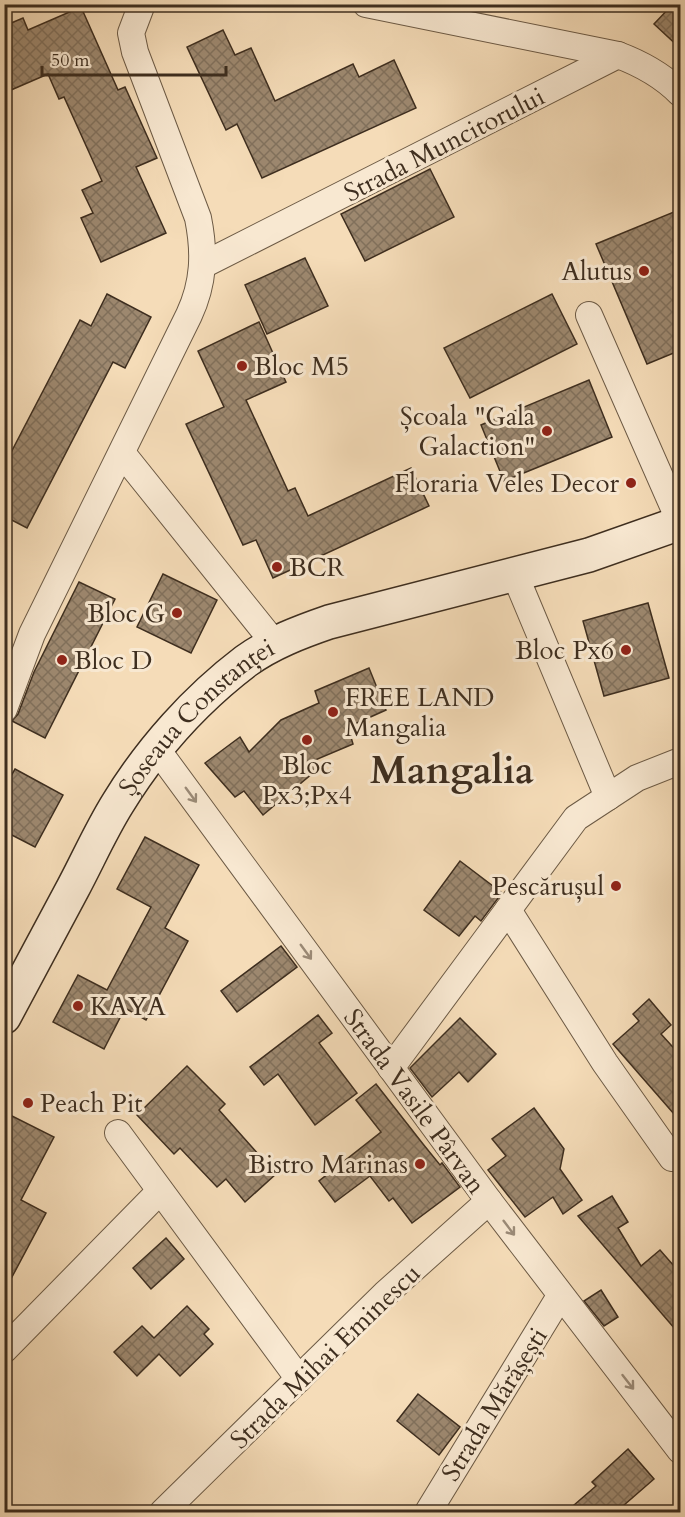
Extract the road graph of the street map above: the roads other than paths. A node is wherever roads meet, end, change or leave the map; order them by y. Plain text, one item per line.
1 (142, 4) edge
2 (366, 4) edge
3 (618, 55) junction
4 (681, 93) edge
5 (203, 266) junction
6 (589, 315) dead end
7 (122, 453) junction
8 (681, 523) edge
9 (515, 575) junction
10 (274, 644) junction
11 (4, 709) edge
12 (156, 748) junction
13 (681, 761) edge
14 (608, 797) junction
15 (508, 910) junction
16 (4, 1017) edge
17 (391, 1068) junction
18 (118, 1133) dead end
19 (672, 1158) dead end
20 (160, 1191) junction
21 (489, 1201) junction
22 (561, 1296) junction
23 (4, 1350) edge
24 (299, 1379) junction
25 (681, 1450) edge
26 (163, 1512) edge
27 (428, 1512) edge

1 - 5 street
2 - 3 street
3 - 4 street
3 - 5 street, Strada Muncitorului
5 - 7 street
6 - 8 street
7 - 10 street
7 - 11 street
8 - 9 main road, Șoseaua Constanței
9 - 10 main road, Șoseaua Constanței
9 - 14 street
10 - 12 main road, Șoseaua Constanței
12 - 16 main road, Șoseaua Constanței
12 -> 17 street, Strada Vasile Pârvan
13 - 14 street
14 - 15 street
15 - 17 street
15 - 19 street
17 - 21 street, Strada Vasile Pârvan
18 - 20 street
20 - 23 street
20 - 24 street
21 -> 22 street, Strada Vasile Pârvan
21 - 24 street, Strada Mihai Eminescu
22 -> 25 street, Strada Vasile Pârvan
22 - 27 street, Strada Mărășești
24 - 26 street, Strada Mihai Eminescu

